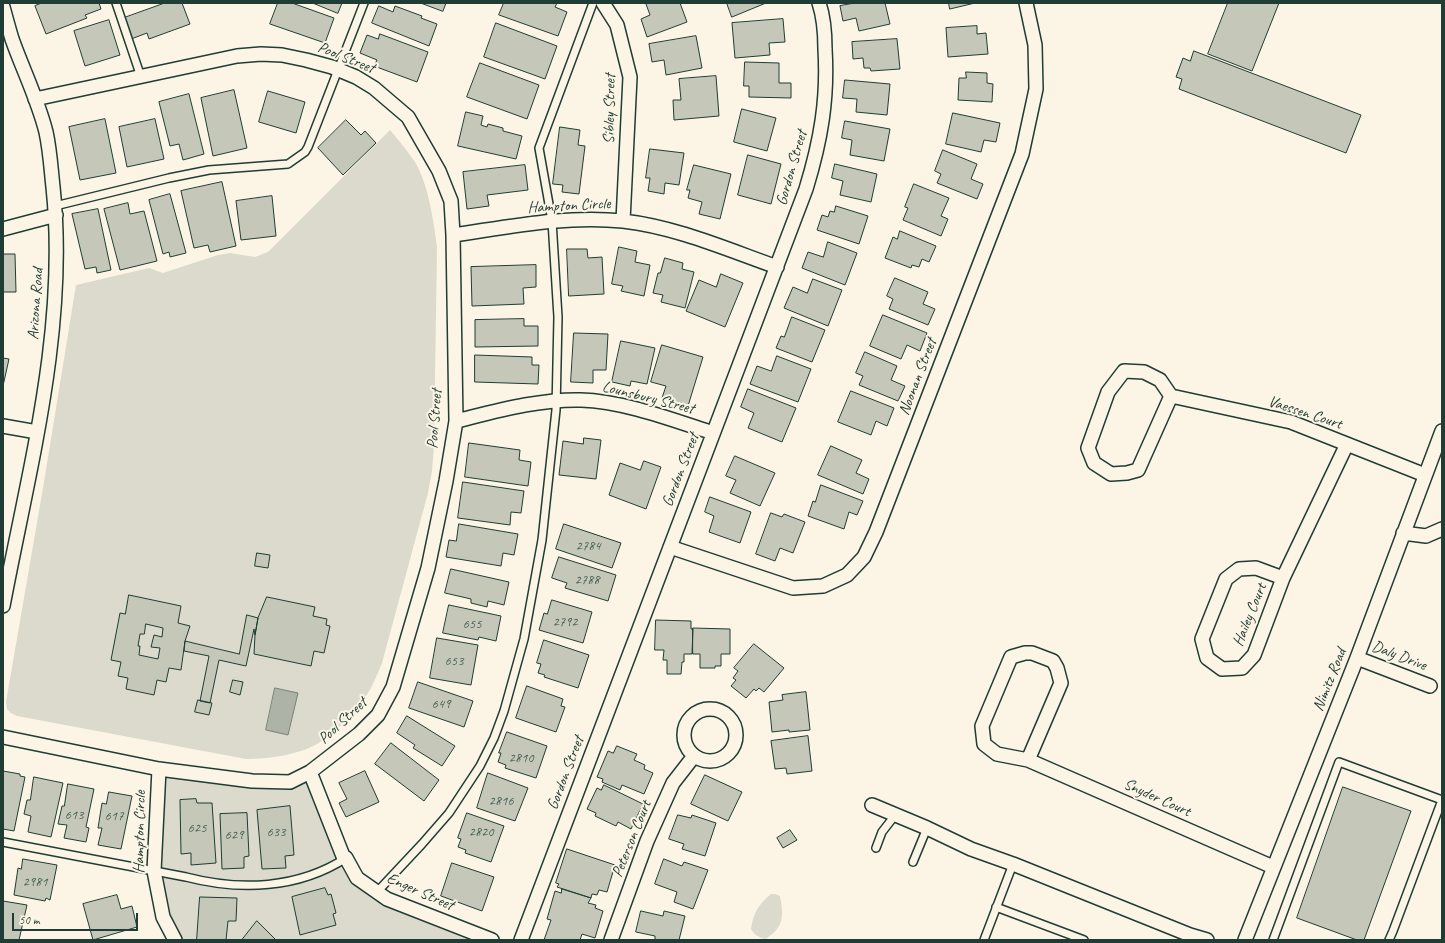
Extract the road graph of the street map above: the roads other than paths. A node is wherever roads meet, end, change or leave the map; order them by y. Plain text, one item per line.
1 (116, 3) edge
2 (364, 3) edge
3 (592, 3) edge
4 (603, 3) edge
5 (819, 3) edge
6 (1026, 3) edge
7 (3, 7) edge
8 (338, 70) junction
9 (141, 77) junction
10 (34, 99) junction
11 (55, 210) junction
12 (552, 221) junction
13 (623, 221) junction
14 (3, 229) edge
15 (453, 235) junction
16 (777, 267) junction
17 (1171, 396) junction
18 (556, 401) junction
19 (456, 421) junction
20 (3, 426) edge
21 (1442, 431) edge
22 (37, 432) junction
23 (713, 433) junction
24 (1347, 444) junction
25 (1425, 475) junction
26 (1442, 529) edge
27 (1403, 533) junction
28 (670, 547) junction
29 (1283, 578) junction
30 (3, 606) edge
31 (1357, 658) junction
32 (1430, 686) dead end
33 (3, 737) edge
34 (694, 756) junction
35 (1028, 760) junction
36 (159, 769) junction
37 (310, 772) junction
38 (1442, 800) edge
39 (872, 805) dead end
40 (896, 814) junction
41 (927, 828) junction
42 (3, 842) edge
43 (876, 848) dead end
44 (346, 858) junction
45 (913, 862) dead end
46 (1013, 864) junction
47 (1273, 867) junction
48 (154, 871) junction
49 (377, 892) junction
50 (996, 907) junction
51 (1189, 937) edge
52 (175, 940) edge
53 (492, 940) edge
54 (521, 940) edge
55 (611, 940) edge
56 (984, 940) edge
57 (1084, 940) edge
58 (1208, 940) edge
59 (1245, 940) edge
60 (1273, 940) edge
61 (1389, 940) edge

1 - 9 lane
2 - 8 lane
3 - 12 lane
4 - 13 street, Sibley Street
5 - 16 street, Gordon Street
6 - 28 street, Noonan Street
7 - 10 street, Arizona Road
8 - 9 street, Pool Street
8 - 11 lane
8 - 15 street, Pool Street
9 - 10 street, Pool Street
10 - 11 street, Arizona Road
11 - 14 street
11 - 22 street, Arizona Road
12 - 13 street, Hampton Circle
12 - 15 street, Hampton Circle
12 - 18 lane
13 - 16 street, Hampton Circle
15 - 19 street, Pool Street
16 - 23 street, Gordon Street
17 - 17 street
17 - 24 street, Vaessen Court
18 - 19 street, Lounsbury Street
18 - 23 street, Lounsbury Street
18 - 49 lane
19 - 37 street, Pool Street
20 - 22 street
21 - 25 street, Nimitz Road
22 - 30 street, Arizona Road
23 - 28 street, Gordon Street
24 - 25 street, Vaessen Court
24 - 29 street, Hailey Court
25 - 27 street, Nimitz Road
26 - 27 street
27 - 31 street, Nimitz Road
28 - 54 street, Gordon Street
29 - 29 street, Hailey Court
31 - 32 street, Daly Drive
31 - 47 street, Nimitz Road
33 - 36 street, Pool Street
34 - 34 street
34 - 55 street, Peterson Court
35 - 35 street, Snyder Court
35 - 47 street, Snyder Court
36 - 37 street, Pool Street
36 - 48 street, Hampton Circle
37 - 44 street, Enger Street
38 - 60 lane
38 - 61 lane
39 - 40 street
40 - 41 street
40 - 43 lane
41 - 45 lane
41 - 46 street
42 - 48 lane
44 - 48 lane
44 - 49 street, Enger Street
46 - 50 lane
46 - 51 street
47 - 59 street, Nimitz Road
48 - 52 street, Hampton Circle
49 - 53 street, Enger Street
50 - 56 lane
50 - 57 lane
51 - 58 street

